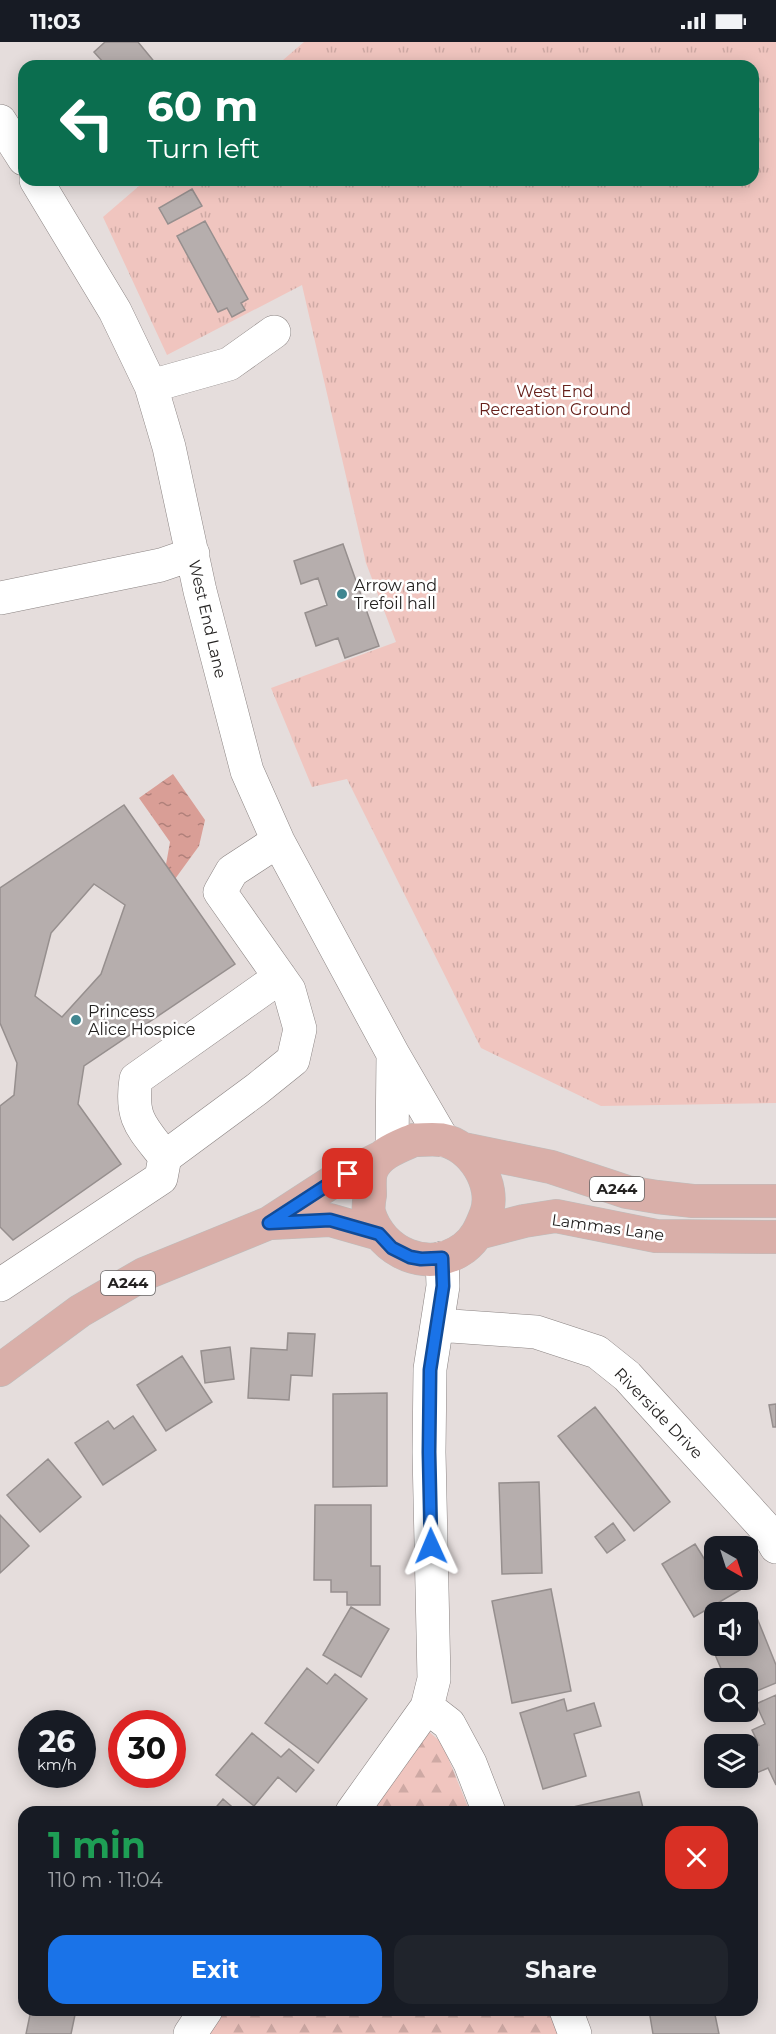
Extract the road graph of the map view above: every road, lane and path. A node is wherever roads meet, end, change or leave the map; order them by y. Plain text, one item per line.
1 (0, 121) edge
2 (18, 150) edge
3 (40, 186) edge
4 (274, 332) dead end
5 (151, 386) junction
6 (193, 554) junction
7 (0, 598) edge
8 (278, 841) junction
9 (280, 977) junction
10 (393, 1054) junction
11 (453, 1145) junction
12 (386, 1154) junction
13 (165, 1157) junction
14 (776, 1201) edge
15 (269, 1223) junction
16 (478, 1233) junction
17 (379, 1234) junction
18 (776, 1237) edge
19 (442, 1258) junction
20 (0, 1285) edge
21 (437, 1325) junction
22 (0, 1370) edge
23 (776, 1547) edge
24 (427, 1707) junction
25 (356, 1806) edge
26 (487, 1806) edge
27 (202, 2016) edge
28 (568, 2016) edge
29 (190, 2034) edge
30 (575, 2034) edge

1 - 2 street
3 - 5 street, West End Lane
4 - 5 street
5 - 6 street, West End Lane
6 - 7 street
6 - 8 street, West End Lane
8 - 9 street
8 - 10 street, West End Lane
9 - 13 street
9 - 13 street
10 - 11 street, West End Lane
10 - 12 street, West End Lane
11 - 12 main road
11 - 14 main road, A244
11 - 16 main road
12 - 15 main road, A244
12 - 17 main road
13 - 20 street
15 - 17 main road, A244
15 - 22 main road, A244
16 - 18 main road, Lammas Lane / A244
16 - 19 main road
17 - 19 main road
19 - 21 street
21 - 23 street, Riverside Drive
21 - 24 street
24 - 25 street
24 - 26 street
27 - 29 street
28 - 30 street

